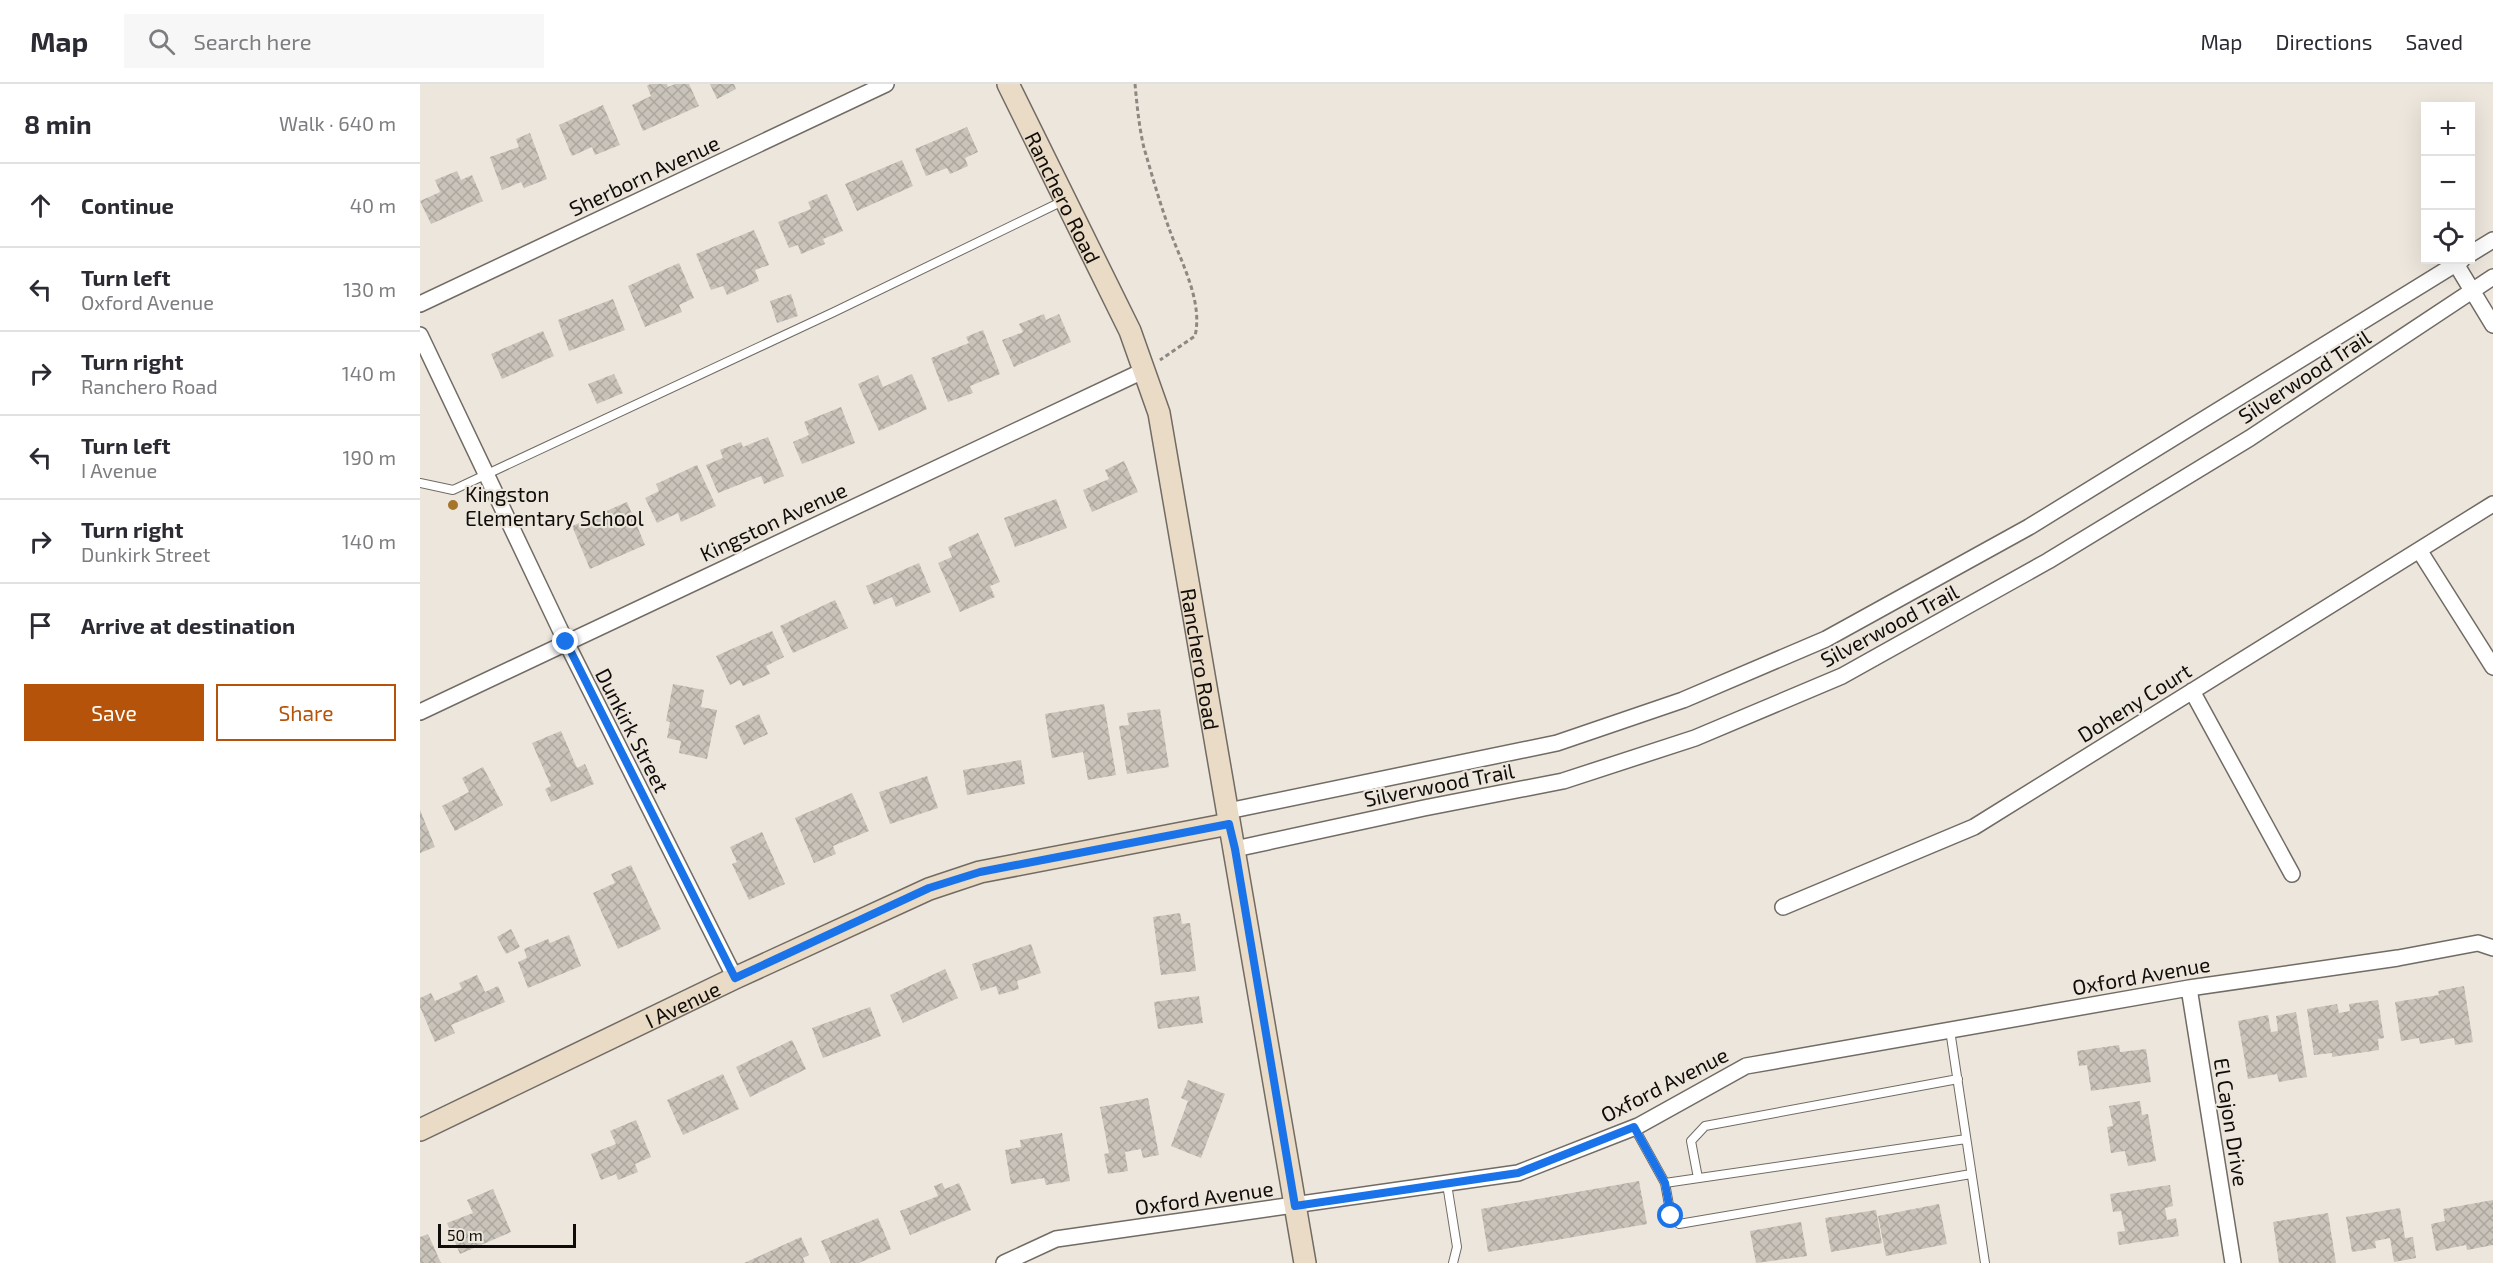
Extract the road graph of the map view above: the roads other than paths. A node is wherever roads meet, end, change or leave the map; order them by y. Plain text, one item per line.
1 (886, 84) edge
2 (1008, 84) edge
3 (1066, 200) junction
4 (2493, 240) edge
5 (2475, 251) edge
6 (2456, 264) edge
7 (2460, 264) edge
8 (2493, 277) edge
9 (2472, 291) junction
10 (420, 304) edge
11 (2493, 326) edge
12 (420, 335) edge
13 (1145, 370) junction
14 (486, 474) junction
15 (420, 483) edge
16 (2493, 504) edge
17 (2419, 550) junction
18 (566, 642) junction
19 (2493, 667) edge
20 (2192, 691) junction
21 (420, 712) edge
22 (1228, 818) junction
23 (1235, 849) junction
24 (2292, 874) dead end
25 (1783, 907) dead end
26 (2493, 948) edge
27 (735, 978) junction
28 (2189, 988) junction
29 (1950, 1030) junction
30 (1958, 1079) junction
31 (1634, 1127) junction
32 (420, 1130) edge
33 (1966, 1139) junction
34 (1971, 1174) junction
35 (1698, 1178) junction
36 (1665, 1183) junction
37 (1447, 1184) junction
38 (1295, 1206) junction
39 (1004, 1263) edge
40 (1305, 1263) edge
41 (1453, 1263) edge
42 (1985, 1263) edge
43 (2233, 1263) edge

1 - 10 street, Sherborn Avenue
2 - 3 main road, Ranchero Road
3 - 13 main road, Ranchero Road
3 - 14 lane
4 - 5 street
6 - 22 street, Silverwood Trail
7 - 9 street
8 - 9 street, Silverwood Trail
9 - 11 street
9 - 23 street, Silverwood Trail
12 - 14 street, Dunkirk Street
13 - 18 street, Kingston Avenue
13 - 22 main road, Ranchero Road
14 - 15 lane
14 - 18 street, Dunkirk Street
16 - 17 street, Doheny Court
17 - 19 street
17 - 20 street, Doheny Court
18 - 21 street, Kingston Avenue
18 - 27 street, Dunkirk Street
20 - 24 street
20 - 25 street, Doheny Court
22 - 23 main road, Ranchero Road
22 - 27 main road, I Avenue
23 - 38 main road, Ranchero Road
26 - 28 street, Oxford Avenue
27 - 32 main road, I Avenue
28 - 29 street, Oxford Avenue
28 - 43 street, El Cajon Drive
29 - 30 lane
29 - 31 street, Oxford Avenue
30 - 33 lane
30 - 35 lane
31 - 36 lane
31 - 37 street, Oxford Avenue
33 - 34 lane
33 - 35 lane
34 - 36 lane
34 - 42 lane
35 - 36 lane
37 - 38 street, Oxford Avenue
37 - 41 lane
38 - 39 street, Oxford Avenue
38 - 40 main road, Ranchero Road

